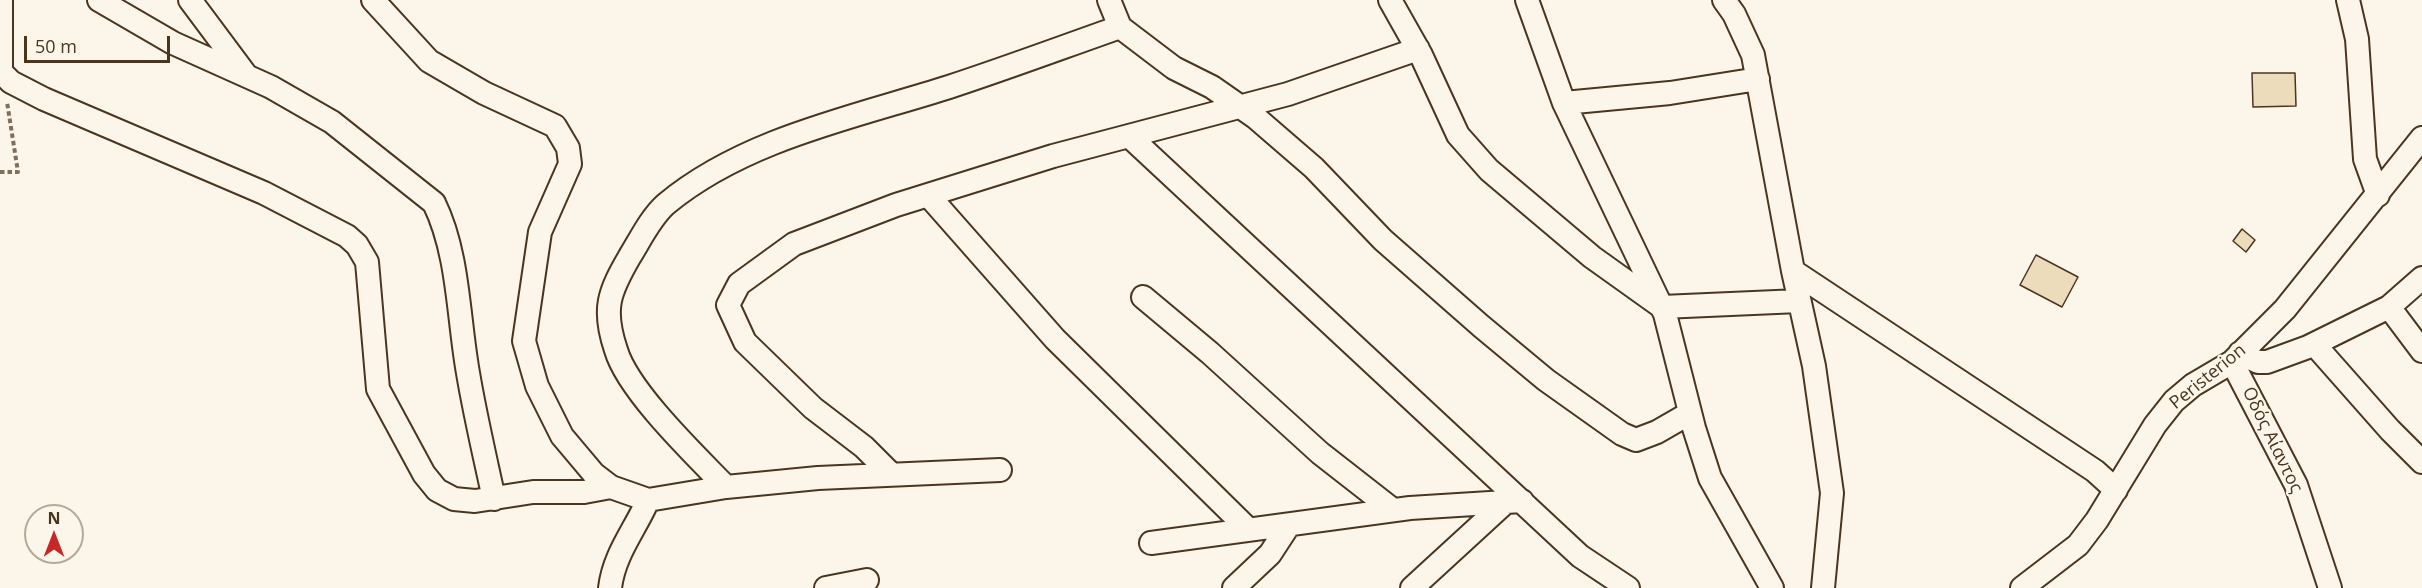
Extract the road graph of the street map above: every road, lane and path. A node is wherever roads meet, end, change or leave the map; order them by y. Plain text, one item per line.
1 (1, 0) edge
2 (99, 0) edge
3 (190, 0) edge
4 (373, 0) edge
5 (1109, 0) edge
6 (1390, 0) edge
7 (1527, 0) edge
8 (1724, 0) edge
9 (2348, 0) edge
10 (1120, 27) junction
11 (1418, 49) junction
12 (1, 72) edge
13 (247, 76) junction
14 (1758, 79) junction
15 (1564, 103) junction
16 (1240, 107) junction
17 (1129, 136) junction
18 (2422, 138) edge
19 (0, 172) edge
20 (928, 195) junction
21 (2378, 195) junction
22 (1793, 271) junction
23 (2422, 278) edge
24 (1143, 297) dead end
25 (1799, 301) junction
26 (1662, 308) junction
27 (2389, 308) junction
28 (2314, 344) junction
29 (2422, 351) edge
30 (2236, 357) junction
31 (1690, 413) junction
32 (2422, 462) edge
33 (1000, 470) dead end
34 (890, 473) junction
35 (611, 487) junction
36 (726, 487) junction
37 (2116, 490) junction
38 (494, 499) junction
39 (648, 500) junction
40 (1515, 500) junction
41 (1393, 510) junction
42 (1289, 525) junction
43 (1249, 530) junction
44 (1151, 543) dead end
45 (867, 580) dead end
46 (610, 588) edge
47 (826, 588) edge
48 (1234, 588) edge
49 (1412, 588) edge
50 (1628, 588) edge
51 (1772, 588) edge
52 (1823, 588) edge
53 (2022, 588) edge
54 (2330, 588) edge

1 - 12 street
2 - 13 street
3 - 13 street
4 - 35 street
5 - 10 street
6 - 11 street
7 - 15 street
8 - 14 street
9 - 21 street
10 - 16 street
10 - 36 street
11 - 16 street
11 - 26 street
12 - 19 path
12 - 38 street
13 - 38 street
14 - 15 street
14 - 22 street
15 - 26 street
16 - 17 street
16 - 31 street
17 - 20 street
17 - 40 street
18 - 21 street, Peristerion
20 - 34 street
20 - 43 street
21 - 30 street, Peristerion
22 - 25 street
22 - 37 street
23 - 27 street
24 - 41 street
25 - 26 street
25 - 52 street
26 - 31 street
27 - 28 street
27 - 29 street
28 - 30 street
28 - 32 street
30 - 37 street, Peristerion
30 - 54 street, Οδός Αίαντος
31 - 51 street
33 - 34 street
34 - 36 street
35 - 38 street
35 - 39 street
36 - 39 street
37 - 53 street, Peristerion
39 - 46 street
40 - 41 street
40 - 49 street
40 - 50 street
41 - 42 street
42 - 43 street
42 - 48 street
43 - 44 street
45 - 47 street

